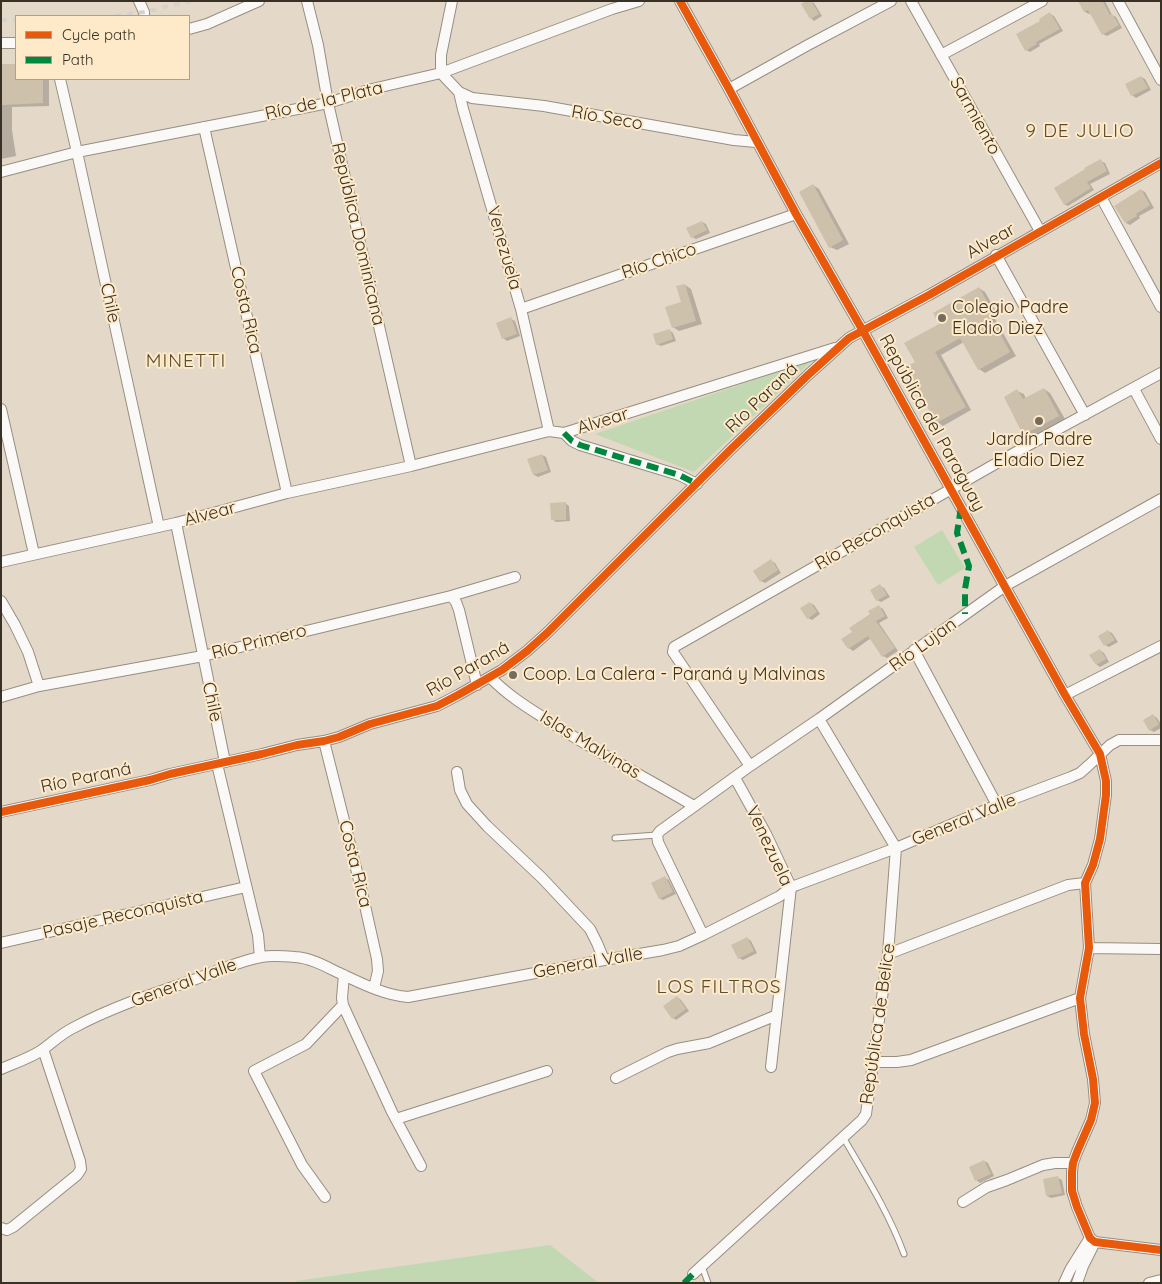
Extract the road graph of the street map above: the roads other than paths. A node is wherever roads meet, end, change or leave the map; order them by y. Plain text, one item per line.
1 (139, 1) edge
2 (259, 1) edge
3 (307, 1) edge
4 (452, 1) edge
5 (639, 1) edge
6 (680, 1) edge
7 (891, 1) edge
8 (911, 1) edge
9 (1042, 1) edge
10 (1118, 1) edge
11 (144, 15) edge
12 (190, 29) edge
13 (1, 43) edge
14 (15, 43) edge
15 (941, 55) junction
16 (441, 73) junction
17 (1160, 79) edge
18 (60, 80) edge
19 (729, 89) junction
20 (459, 92) junction
21 (328, 103) junction
22 (204, 127) junction
23 (756, 142) junction
24 (77, 152) junction
25 (1161, 163) edge
26 (1, 172) edge
27 (1101, 197) junction
28 (796, 214) junction
29 (1040, 231) junction
30 (996, 256) junction
31 (1161, 307) edge
32 (521, 309) junction
33 (863, 330) junction
34 (838, 347) junction
35 (1161, 374) edge
36 (1134, 389) junction
37 (1, 409) edge
38 (1085, 415) junction
39 (549, 431) junction
40 (564, 433) junction
41 (4, 435) edge
42 (1161, 439) edge
43 (411, 466) junction
44 (697, 484) junction
45 (951, 489) junction
46 (287, 493) junction
47 (1161, 499) edge
48 (176, 523) junction
49 (159, 527) junction
50 (34, 554) junction
51 (1, 562) edge
52 (515, 577) dead end
53 (1005, 586) junction
54 (450, 596) junction
55 (1, 601) edge
56 (1161, 646) edge
57 (914, 650) junction
58 (203, 656) junction
59 (490, 677) junction
60 (477, 685) junction
61 (39, 686) junction
62 (1065, 695) junction
63 (1, 697) edge
64 (819, 719) junction
65 (324, 740) junction
66 (1161, 740) edge
67 (1100, 754) junction
68 (221, 763) junction
69 (750, 766) junction
70 (457, 772) dead end
71 (735, 778) junction
72 (694, 806) junction
73 (996, 806) junction
74 (1, 812) edge
75 (659, 833) junction
76 (615, 838) dead end
77 (896, 848) junction
78 (1085, 883) junction
79 (246, 887) junction
80 (791, 887) junction
81 (703, 935) junction
82 (1, 943) edge
83 (1089, 948) junction
84 (1161, 948) edge
85 (888, 954) junction
86 (260, 957) junction
87 (604, 960) junction
88 (344, 975) junction
89 (374, 988) junction
90 (1080, 998) junction
91 (343, 1005) junction
92 (777, 1015) junction
93 (43, 1049) junction
94 (873, 1062) junction
95 (771, 1067) dead end
96 (1, 1069) edge
97 (546, 1071) dead end
98 (616, 1078) dead end
99 (396, 1119) junction
100 (842, 1137) junction
101 (1073, 1163) junction
102 (421, 1166) dead end
103 (325, 1196) dead end
104 (963, 1202) dead end
105 (1, 1228) edge
106 (1092, 1240) junction
107 (1161, 1250) edge
108 (904, 1254) dead end
109 (702, 1265) junction
110 (692, 1274) dead end
111 (1161, 1280) edge
112 (708, 1283) edge
113 (1064, 1283) edge
114 (1077, 1283) edge
115 (1150, 1283) edge

1 - 11 street
2 - 12 street
3 - 21 street, República Dominicana
4 - 16 street
5 - 16 street, Río de la Plata
6 - 19 street, República del Paraguay
7 - 19 street
8 - 15 street, Sarmiento
9 - 15 street
10 - 17 street
13 - 14 street
15 - 29 street, Sarmiento
16 - 20 street, Venezuela
16 - 21 street, Río de la Plata
18 - 24 street, Chile
19 - 23 street, República del Paraguay
20 - 23 street, Río Seco
20 - 32 street, Venezuela
21 - 22 street, Río de la Plata
21 - 43 street, República Dominicana
22 - 24 street, Río de la Plata
22 - 46 street, Costa Rica
23 - 28 street, República del Paraguay
24 - 26 street, Río de la Plata
24 - 49 street, Chile
25 - 27 street, Alvear
27 - 29 street, Alvear
27 - 31 street
28 - 32 street, Río Chico
28 - 33 street, República del Paraguay
29 - 30 street, Alvear
30 - 33 street, Alvear
30 - 38 street
32 - 39 street, Venezuela
33 - 34 street, Alvear
33 - 45 street, República del Paraguay
34 - 40 street, Alvear
34 - 44 street, Río Paraná
35 - 36 street, Río Reconquista
36 - 38 street, Río Reconquista
36 - 42 street
37 - 41 street
38 - 45 street, Río Reconquista
39 - 40 street, Alvear
39 - 43 street, Alvear
40 - 44 street
41 - 50 street
43 - 46 street, Alvear
44 - 59 street, Río Paraná
45 - 53 street, República del Paraguay
45 - 69 street, Río Reconquista
46 - 48 street, Alvear
47 - 53 street, Río Lujan
48 - 49 street, Alvear
48 - 58 street, Chile
49 - 50 street, Alvear
50 - 51 street, Alvear
52 - 54 street, Río Primero
53 - 57 street, Río Lujan
53 - 62 street, República del Paraguay
54 - 58 street, Río Primero
54 - 60 street
55 - 61 street
56 - 62 street
57 - 64 street, Río Lujan
57 - 73 street
58 - 61 street, Río Primero
58 - 68 street, Chile
59 - 60 street, Río Paraná
59 - 72 street, Islas Malvinas
60 - 65 street, Río Paraná
61 - 63 street, Río Primero
62 - 67 street, República del Paraguay
64 - 69 street, Río Lujan
64 - 77 street
65 - 68 street, Río Paraná
65 - 89 street, Costa Rica
66 - 67 street, General Valle
67 - 73 street, General Valle
67 - 78 street, República del Paraguay
68 - 74 street, Río Paraná
68 - 79 street, Chile
69 - 71 street, Río Lujan
70 - 87 street
71 - 72 street, Río Lujan
71 - 80 street, Venezuela
72 - 75 street, Río Lujan
73 - 77 street, General Valle
75 - 76 lane
75 - 81 street
77 - 80 street, General Valle
77 - 85 street, República de Belice
78 - 83 street
78 - 85 street
79 - 82 street, Pasaje Reconquista
79 - 86 street, Chile
80 - 81 street, General Valle
80 - 92 street, Venezuela
81 - 87 street, General Valle
83 - 84 street
83 - 90 street
85 - 94 street, República de Belice
86 - 88 street, General Valle
86 - 93 street, General Valle
87 - 89 street, General Valle
88 - 89 street, General Valle
88 - 91 street
90 - 94 street
90 - 101 street
91 - 99 street
91 - 103 street
92 - 95 street, Venezuela
92 - 98 street
93 - 96 street, General Valle
93 - 105 street
94 - 100 street, República de Belice
97 - 99 street
99 - 102 street
100 - 108 lane
100 - 109 street, República de Belice
101 - 104 street
101 - 106 street
106 - 107 street
106 - 113 street
106 - 114 street
109 - 110 street, República de Belice
109 - 112 lane
111 - 115 street

